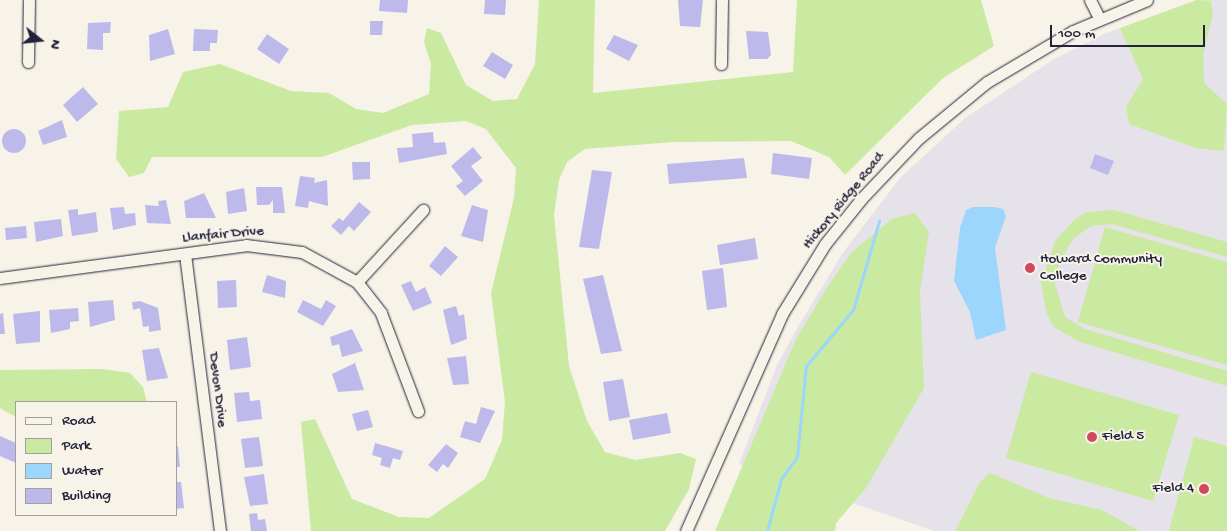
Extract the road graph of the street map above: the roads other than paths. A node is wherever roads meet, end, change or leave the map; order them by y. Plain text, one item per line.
1 (29, 0) edge
2 (722, 0) edge
3 (1090, 0) edge
4 (1146, 0) edge
5 (1100, 18) junction
6 (28, 62) dead end
7 (721, 64) dead end
8 (423, 210) dead end
9 (185, 254) junction
10 (0, 278) edge
11 (357, 282) junction
12 (418, 411) dead end
13 (220, 531) edge
14 (686, 531) edge

1 - 6 street
2 - 7 street
3 - 5 street
4 - 5 street, Hickory Ridge Road
5 - 14 street, Hickory Ridge Road
8 - 11 street
9 - 10 street, Llanfair Drive
9 - 11 street, Llanfair Drive
9 - 13 street, Devon Drive
11 - 12 street, Llanfair Drive

